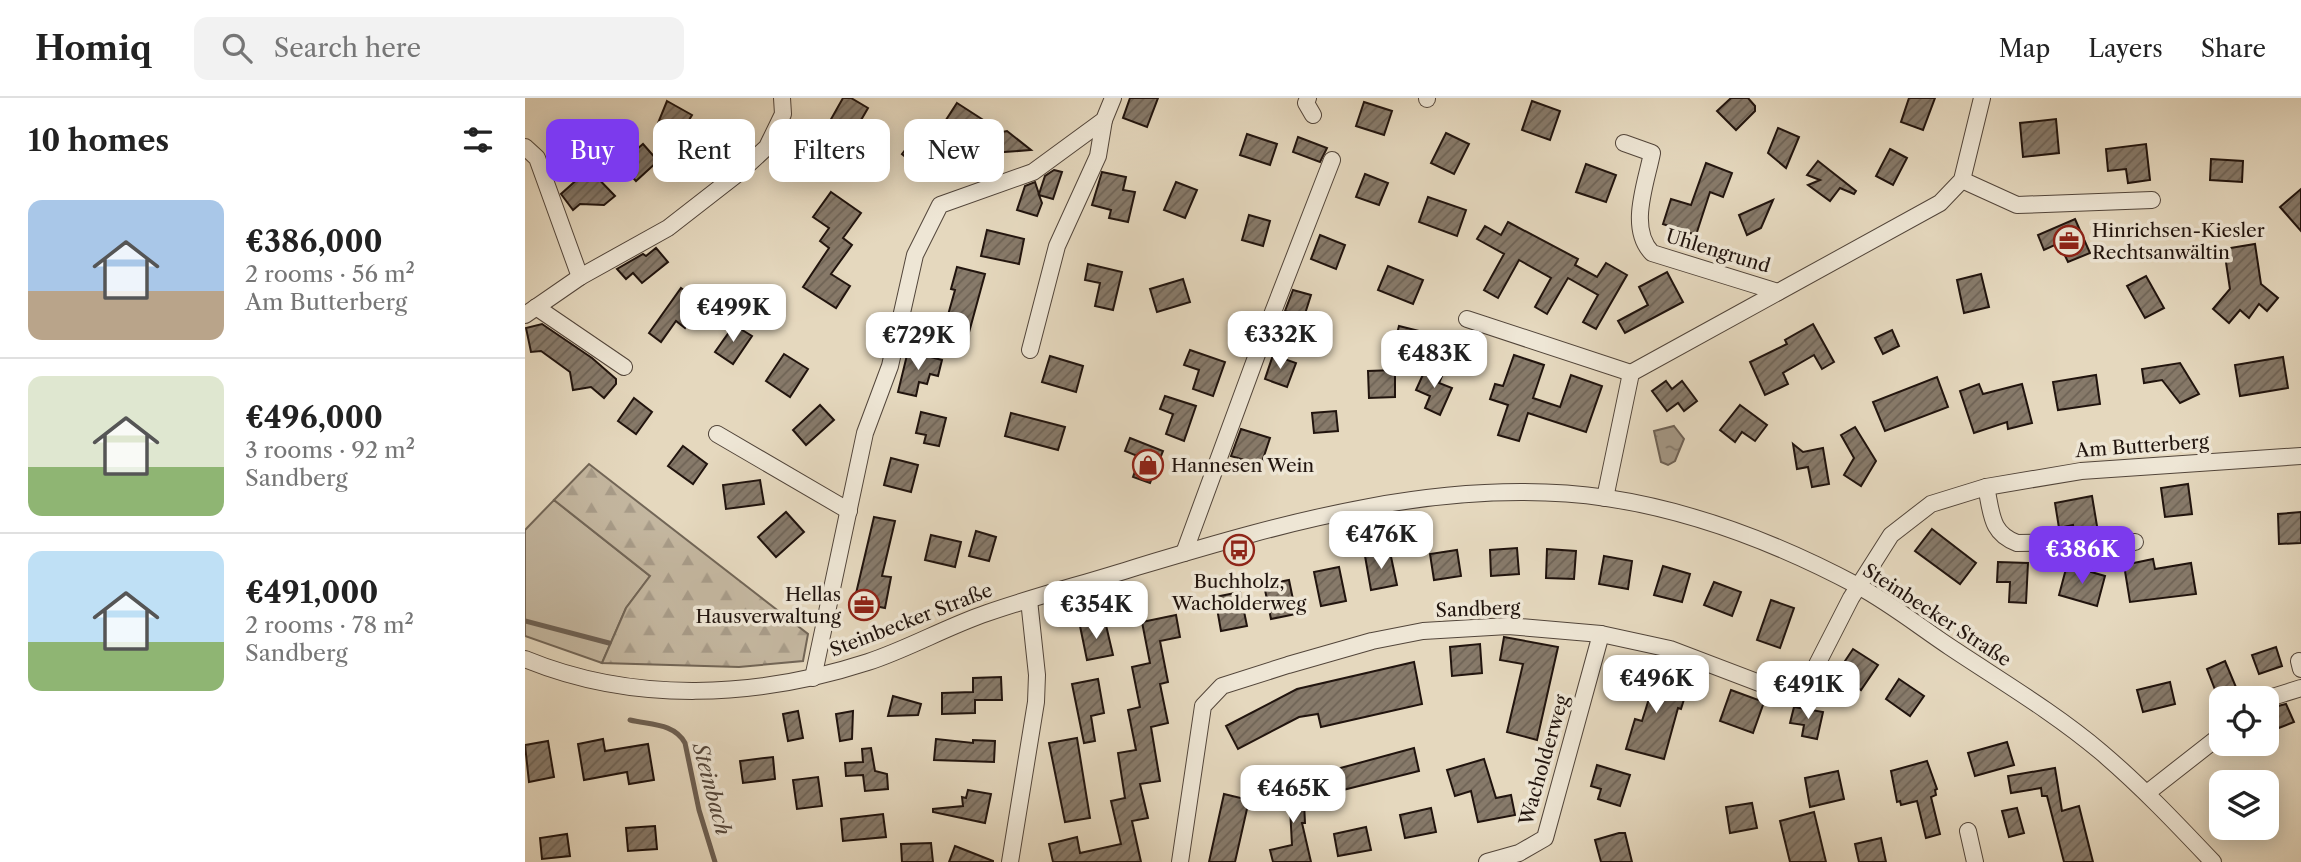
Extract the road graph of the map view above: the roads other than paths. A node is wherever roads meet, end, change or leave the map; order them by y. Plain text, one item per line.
1 (782, 98) edge
2 (1113, 98) edge
3 (1308, 98) edge
4 (1982, 98) edge
5 (1313, 115) dead end
6 (1104, 120) junction
7 (1624, 143) dead end
8 (525, 147) edge
9 (1332, 160) dead end
10 (1962, 180) junction
11 (2152, 200) dead end
12 (580, 277) junction
13 (1778, 292) junction
14 (531, 311) edge
15 (1467, 319) dead end
16 (1030, 350) dead end
17 (624, 367) dead end
18 (1631, 373) junction
19 (717, 434) dead end
20 (2301, 456) edge
21 (1986, 487) junction
22 (1605, 498) junction
23 (849, 511) junction
24 (2135, 542) dead end
25 (1184, 553) junction
26 (1859, 587) junction
27 (1029, 600) junction
28 (1601, 634) junction
29 (525, 659) edge
30 (813, 678) junction
31 (2301, 688) edge
32 (2279, 695) edge
33 (2209, 744) edge
34 (2147, 793) junction
35 (1968, 831) dead end
36 (1010, 862) edge
37 (1180, 862) edge
38 (1487, 862) edge
39 (1975, 862) edge
40 (2213, 862) edge

1 - 12 street
2 - 6 street
3 - 5 street
4 - 10 street
6 - 16 street
6 - 23 street
7 - 13 street, Uhlengrund
8 - 12 street
9 - 25 street
10 - 11 street
10 - 13 street, Uhlengrund
12 - 14 street
13 - 18 street, Uhlengrund
14 - 17 street
15 - 18 street
18 - 22 street
19 - 23 street
20 - 21 street, Am Butterberg
21 - 24 street
21 - 26 street, Am Butterberg
22 - 25 street, Steinbecker Straße
22 - 26 street, Steinbecker Straße
23 - 30 street
25 - 27 street, Steinbecker Straße
26 - 28 street, Sandberg
26 - 34 street, Steinbecker Straße
27 - 30 street, Steinbecker Straße
27 - 36 street
28 - 37 street, Sandberg
28 - 38 street, Wacholderweg
29 - 30 street, Steinbecker Straße
31 - 32 street
33 - 34 street
34 - 40 street, Steinbecker Straße
35 - 39 street

